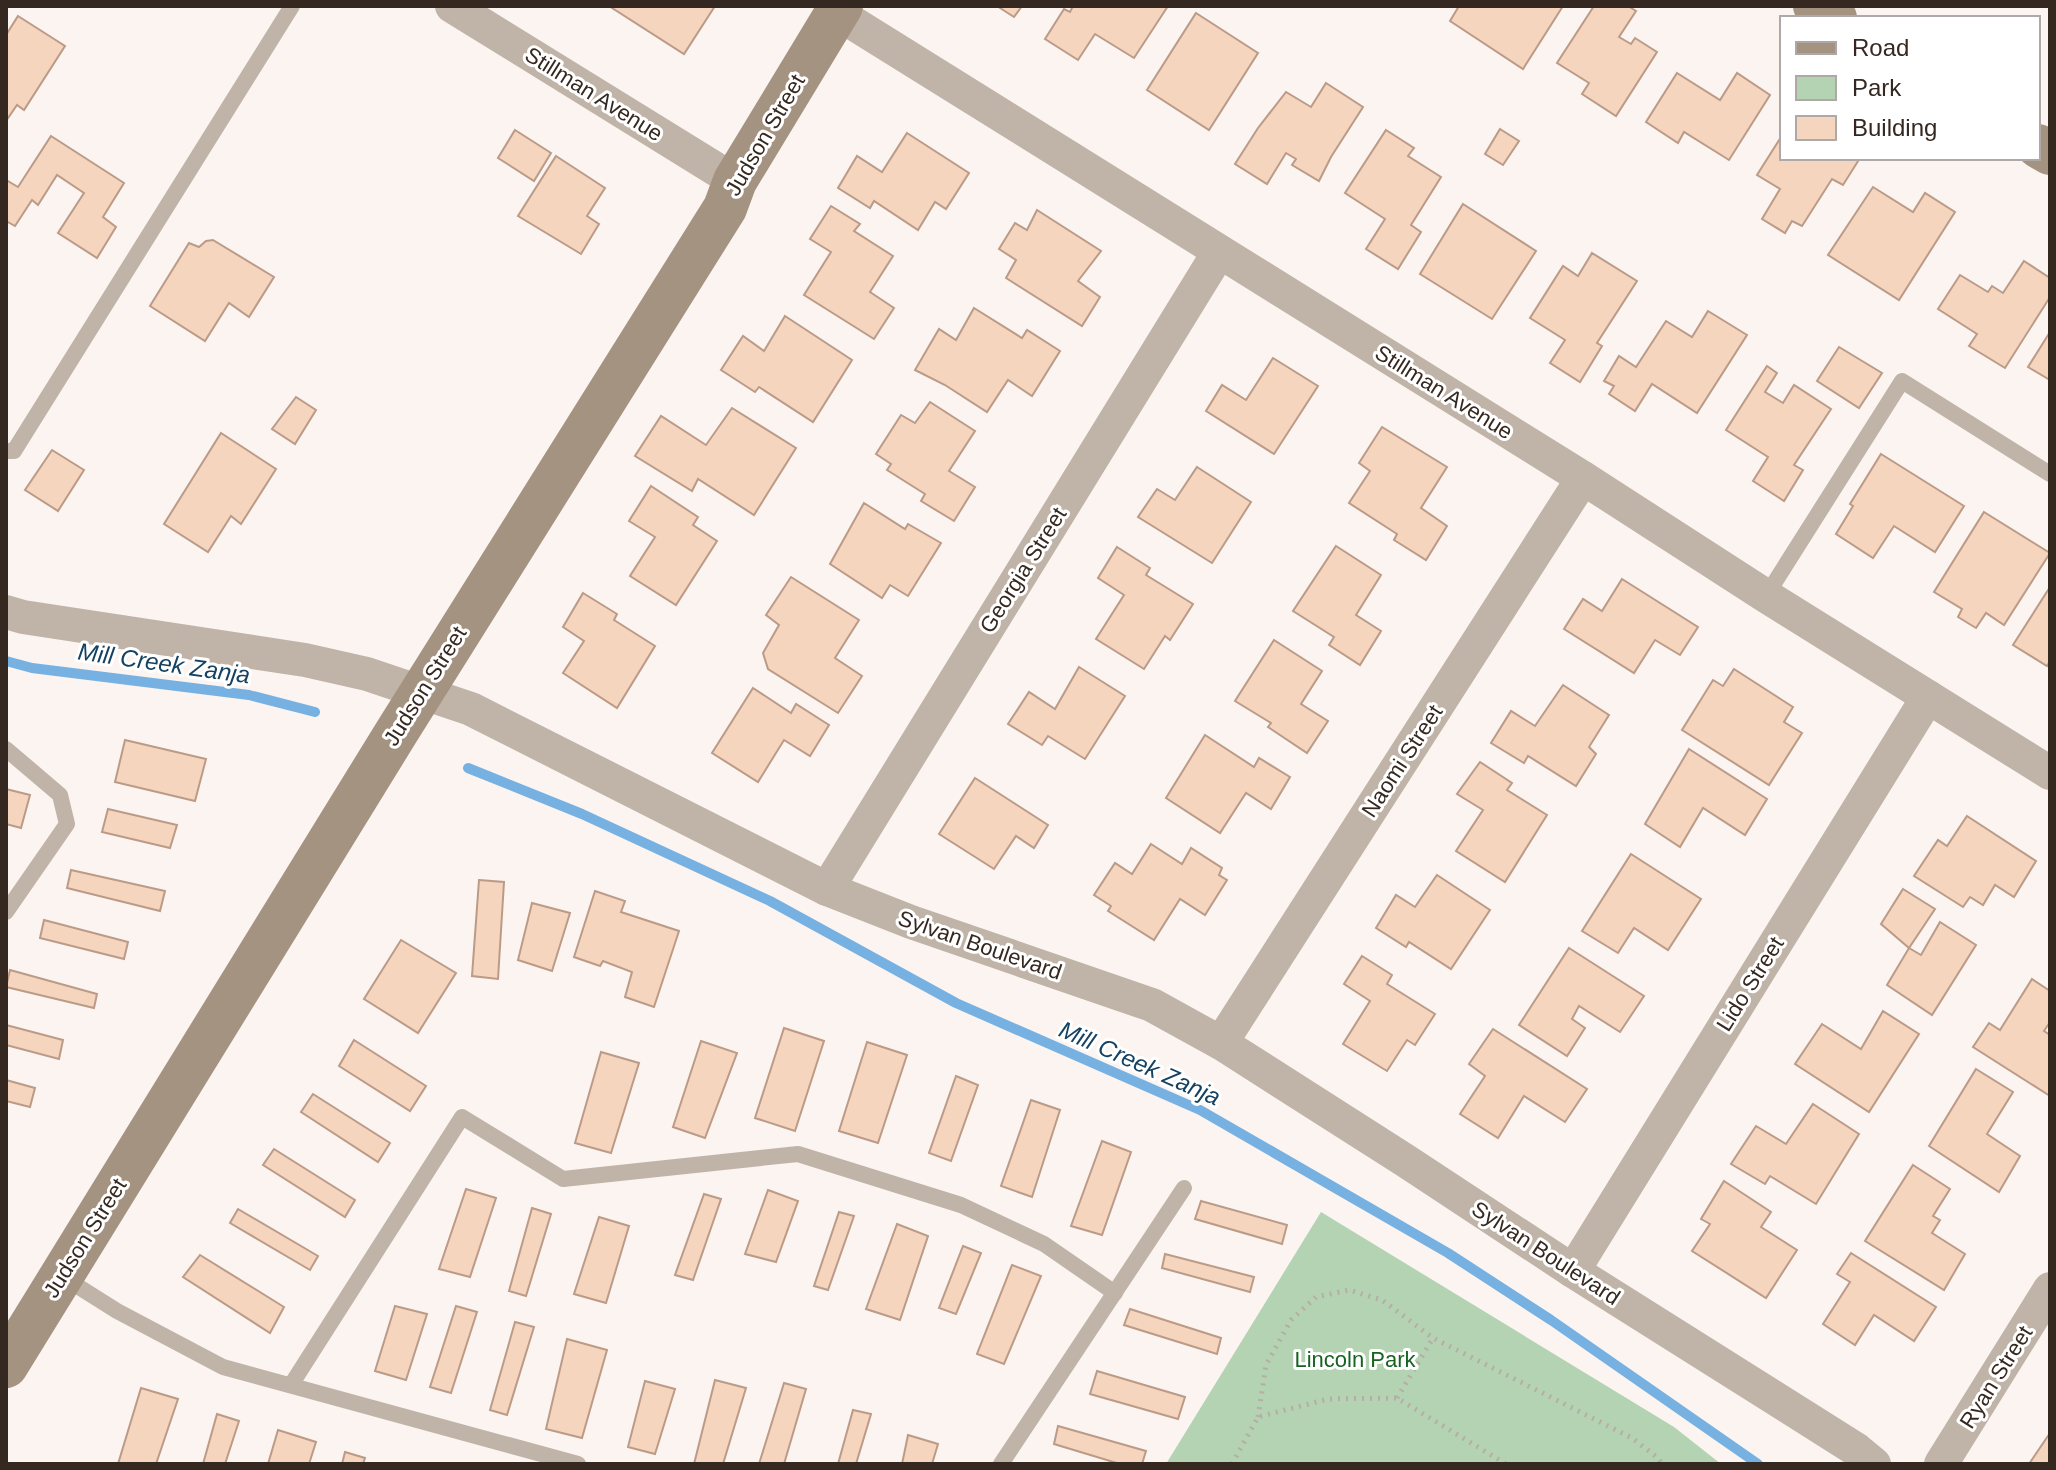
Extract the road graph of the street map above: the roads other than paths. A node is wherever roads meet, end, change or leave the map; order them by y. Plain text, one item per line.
1 (292, 6) edge
2 (452, 6) edge
3 (839, 10) edge
4 (735, 181) junction
5 (1219, 252) junction
6 (6, 451) edge
7 (2050, 474) edge
8 (1583, 478) junction
9 (1766, 596) junction
10 (6, 612) edge
11 (421, 692) junction
12 (1928, 697) junction
13 (6, 749) edge
14 (2050, 773) edge
15 (827, 889) junction
16 (6, 912) edge
17 (1221, 1043) junction
18 (1184, 1188) dead end
19 (1573, 1271) junction
20 (61, 1276) junction
21 (2050, 1289) edge
22 (1115, 1293) junction
23 (6, 1366) edge
24 (291, 1385) junction
25 (578, 1464) edge
26 (1001, 1464) edge
27 (1874, 1464) edge
28 (1941, 1464) edge

1 - 6 lane
2 - 4 street, Stillman Avenue
3 - 4 main road, Judson Street
3 - 5 street, Stillman Avenue
4 - 11 main road, Judson Street
5 - 8 street, Stillman Avenue
5 - 15 street, Georgia Street
7 - 9 lane
8 - 9 street, Stillman Avenue
8 - 17 street, Naomi Street
9 - 12 street, Stillman Avenue
10 - 11 street, Sylvan Boulevard
11 - 15 street, Sylvan Boulevard
11 - 20 main road, Judson Street
12 - 14 street, Stillman Avenue
12 - 19 street, Lido Street
13 - 16 lane
15 - 17 street, Sylvan Boulevard
17 - 19 street, Sylvan Boulevard
18 - 22 lane
19 - 27 street, Sylvan Boulevard
20 - 23 main road, Judson Street
20 - 24 lane
21 - 28 street, Ryan Street
22 - 24 lane
22 - 26 lane
24 - 25 lane

